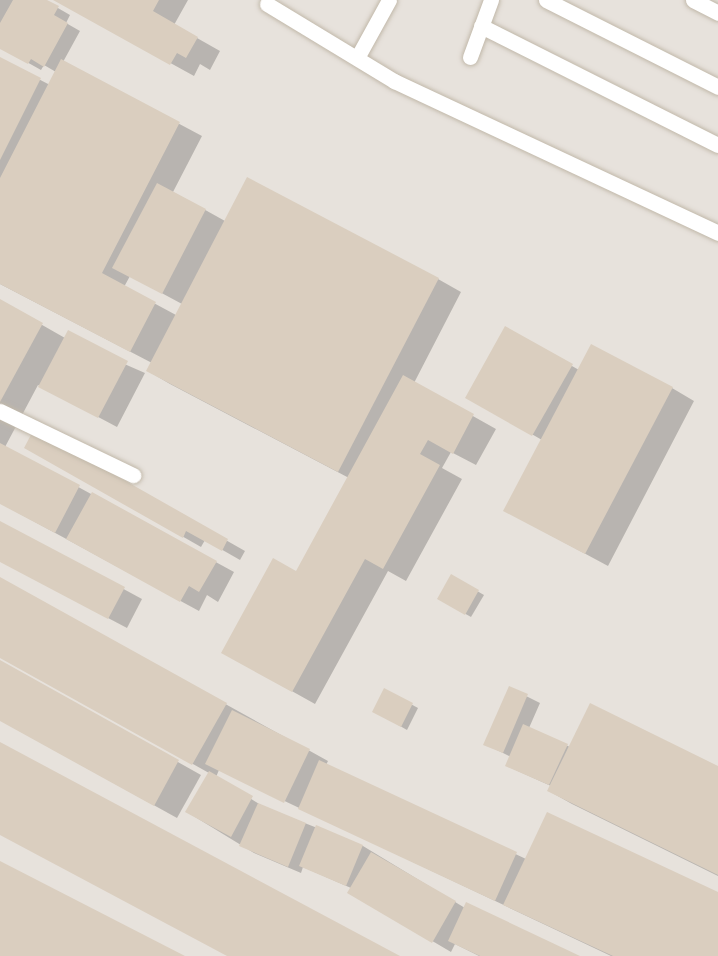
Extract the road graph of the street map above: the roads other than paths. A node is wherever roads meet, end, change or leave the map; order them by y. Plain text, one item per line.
1 (389, 0) edge
2 (491, 0) edge
3 (546, 0) edge
4 (693, 0) edge
5 (267, 4) dead end
6 (718, 13) edge
7 (481, 26) junction
8 (470, 57) dead end
9 (357, 58) junction
10 (718, 87) edge
11 (718, 146) edge
12 (718, 233) edge
13 (0, 411) edge
14 (133, 475) dead end

1 - 9 lane
2 - 7 lane
3 - 10 lane
4 - 6 lane
5 - 9 lane
7 - 8 lane
7 - 11 lane
9 - 12 lane
13 - 14 lane

